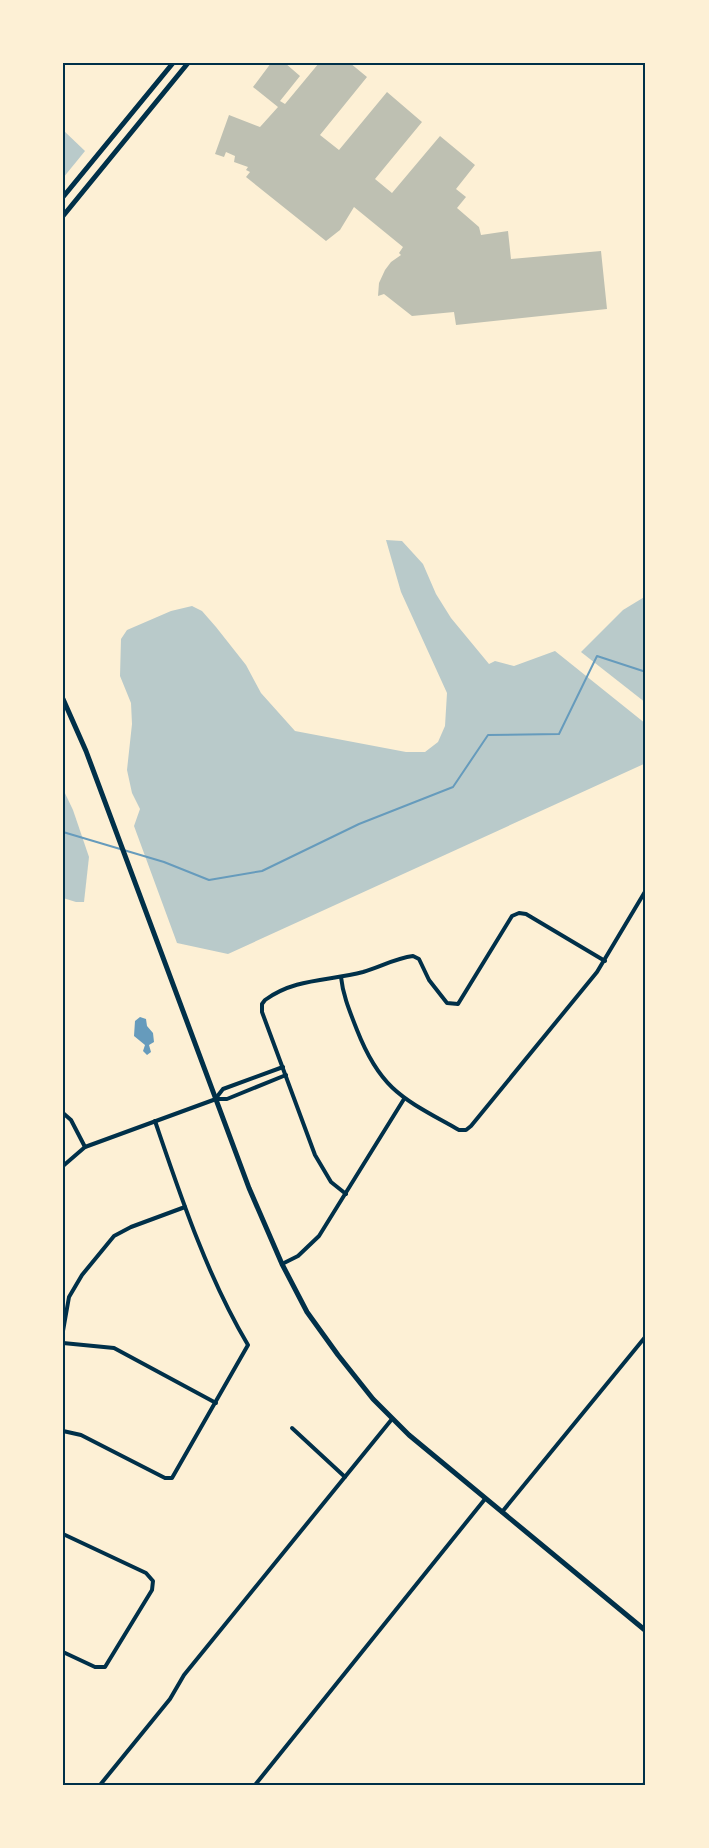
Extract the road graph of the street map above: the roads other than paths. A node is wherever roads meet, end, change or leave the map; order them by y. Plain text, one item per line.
1 (172, 63) edge
2 (188, 63) edge
3 (104, 147) junction
4 (116, 151) junction
5 (63, 197) edge
6 (63, 216) edge
7 (63, 699) edge
8 (646, 890) edge
9 (604, 961) junction
10 (341, 977) junction
11 (283, 1067) junction
12 (286, 1075) junction
13 (404, 1098) junction
14 (216, 1099) junction
15 (63, 1113) edge
16 (154, 1122) junction
17 (85, 1147) junction
18 (63, 1166) edge
19 (346, 1194) junction
20 (185, 1208) junction
21 (282, 1263) junction
22 (63, 1331) edge
23 (646, 1336) edge
24 (63, 1343) edge
25 (216, 1403) junction
26 (392, 1419) junction
27 (292, 1428) dead end
28 (63, 1431) edge
29 (345, 1477) junction
30 (485, 1499) junction
31 (501, 1513) junction
32 (63, 1534) edge
33 (646, 1632) edge
34 (63, 1652) edge
35 (100, 1785) edge
36 (255, 1785) edge

1 - 3 main road
2 - 4 main road
3 - 4 main road
3 - 5 main road
4 - 6 main road
7 - 14 main road
8 - 9 street
9 - 10 street
9 - 13 street
10 - 11 street
10 - 13 street
11 - 12 street
11 - 14 street
12 - 14 street
12 - 19 street
13 - 19 street
14 - 16 street
14 - 21 main road
15 - 17 street
16 - 17 street
16 - 20 street
17 - 18 street
19 - 21 street
20 - 22 street
20 - 25 street
21 - 26 main road
23 - 31 street
24 - 25 street
25 - 28 street
26 - 29 street
26 - 30 main road
27 - 29 street
29 - 35 street
30 - 31 main road
30 - 36 street
31 - 33 main road
32 - 34 street

